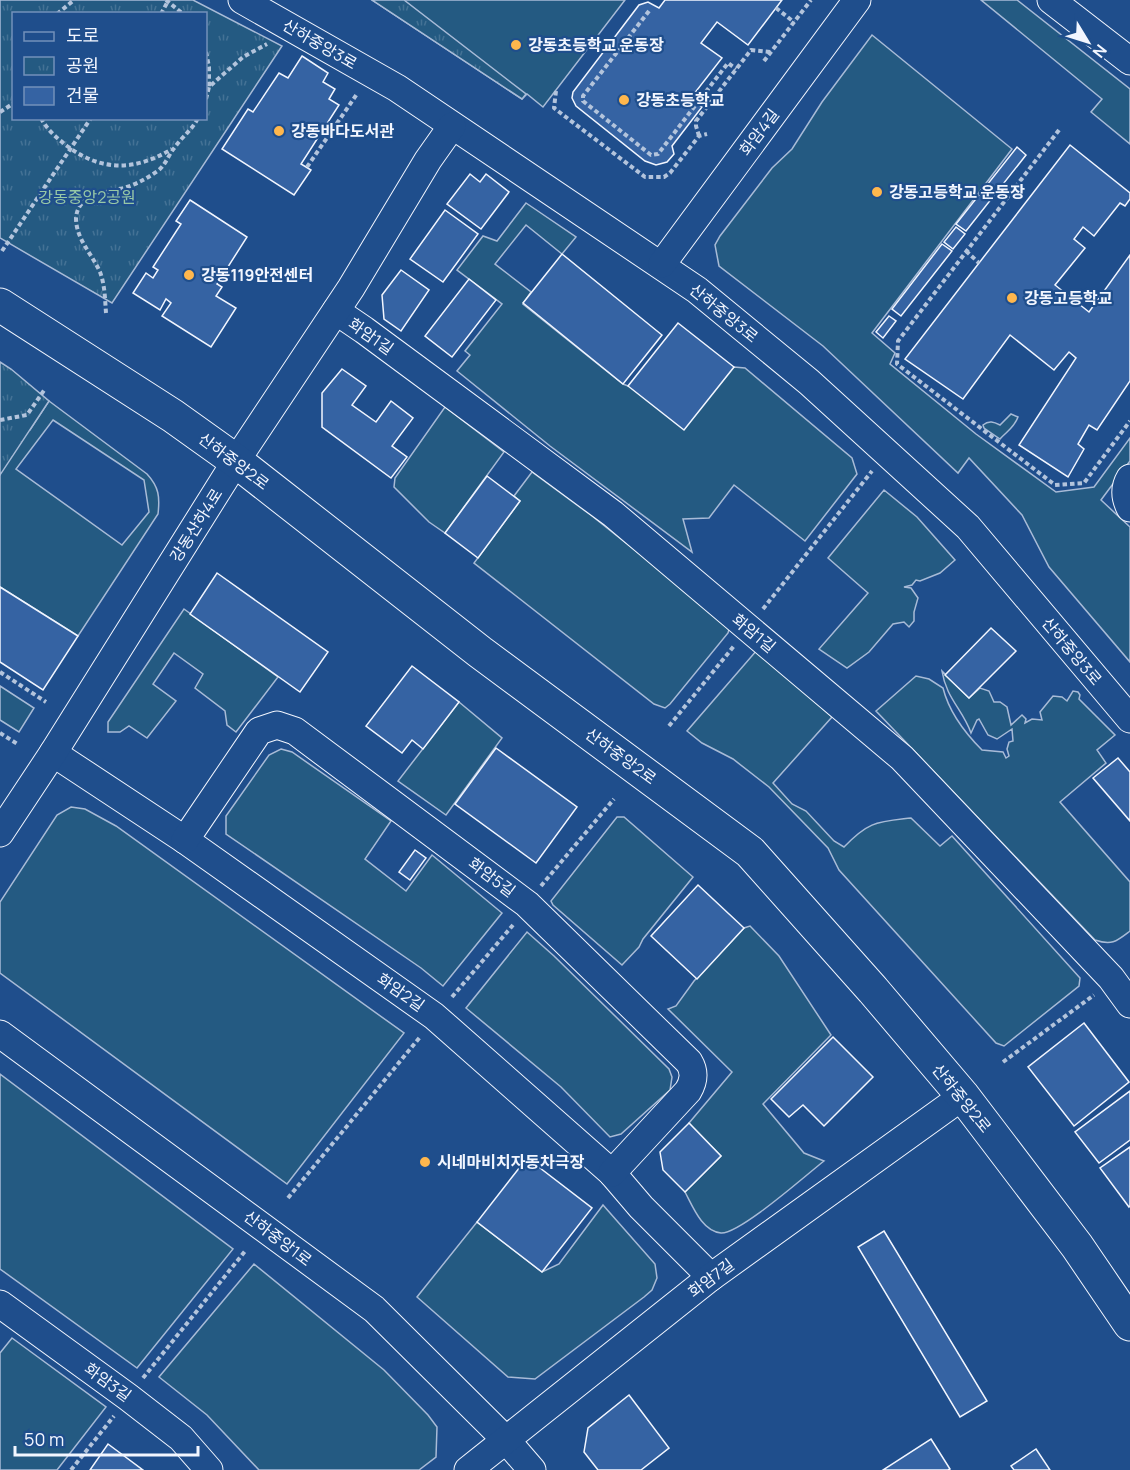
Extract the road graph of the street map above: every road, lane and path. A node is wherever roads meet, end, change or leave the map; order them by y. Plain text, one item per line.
1 (74, 0) edge
2 (168, 0) edge
3 (242, 0) edge
4 (811, 0) edge
5 (857, 0) edge
6 (1051, 0) edge
7 (776, 8) dead end
8 (649, 11) dead end
9 (59, 12) edge
10 (181, 12) edge
11 (794, 22) junction
12 (272, 41) dead end
13 (771, 52) junction
14 (207, 57) edge
15 (764, 61) dead end
16 (1130, 61) edge
17 (736, 69) junction
18 (371, 74) junction
19 (209, 87) junction
20 (556, 91) dead end
21 (207, 95) edge
22 (42, 120) edge
23 (91, 120) edge
24 (197, 120) edge
25 (452, 126) junction
26 (1059, 130) dead end
27 (707, 134) dead end
28 (699, 136) junction
29 (174, 147) junction
30 (71, 149) junction
31 (307, 167) dead end
32 (2, 251) dead end
33 (966, 251) junction
34 (979, 263) dead end
35 (662, 264) junction
36 (0, 305) edge
37 (336, 311) junction
38 (106, 313) dead end
39 (45, 388) dead end
40 (0, 420) edge
41 (1130, 421) edge
42 (236, 461) junction
43 (874, 468) dead end
44 (1130, 478) edge
45 (1130, 508) edge
46 (759, 614) dead end
47 (736, 643) dead end
48 (0, 672) edge
49 (46, 702) dead end
50 (1130, 718) edge
51 (669, 726) dead end
52 (0, 733) edge
53 (19, 745) dead end
54 (53, 753) junction
55 (614, 799) dead end
56 (0, 833) edge
57 (185, 840) junction
58 (535, 893) dead end
59 (519, 917) dead end
60 (1112, 979) edge
61 (447, 1003) dead end
62 (1130, 1004) edge
63 (0, 1034) edge
64 (420, 1036) dead end
65 (1003, 1062) dead end
66 (963, 1096) junction
67 (612, 1173) junction
68 (288, 1198) dead end
69 (246, 1250) dead end
70 (711, 1277) junction
71 (0, 1304) edge
72 (1130, 1324) edge
73 (141, 1380) dead end
74 (118, 1410) dead end
75 (507, 1441) junction
76 (71, 1470) edge
77 (208, 1470) edge
78 (468, 1470) edge
79 (532, 1470) edge

1 - 9 path
2 - 10 path
3 - 18 street, 산하중앙3로
4 - 11 path
5 - 35 street, 화암4길
6 - 16 street
7 - 11 path
8 - 17 path
11 - 13 path
12 - 19 path
13 - 15 path
13 - 17 path
14 - 19 path
17 - 28 path
18 - 25 street, 산하중앙3로
18 - 31 path
19 - 21 path
20 - 28 path
22 - 30 path
23 - 30 path
24 - 29 path
25 - 35 street, 산하중앙3로
25 - 37 street, 강동산하4로
26 - 33 path
27 - 28 path
29 - 30 path
29 - 38 path
30 - 32 path
33 - 34 path
33 - 41 path
35 - 50 street, 산하중앙3로
36 - 42 main road, 산하중앙2로
37 - 42 street, 강동산하4로
37 - 60 street, 화암1길
39 - 40 path
42 - 54 street, 강동산하4로
42 - 66 main road, 산하중앙2로
43 - 46 path
44 - 45 street
47 - 51 path
48 - 49 path
52 - 53 path
54 - 56 street, 강동산하4로
54 - 57 street, 화암2길
55 - 58 path
57 - 67 street, 화암2길
57 - 67 street, 화암5길
59 - 61 path
60 - 62 street, 화암1길
60 - 65 path
63 - 75 street, 산하중앙1로
64 - 68 path
66 - 70 street, 화암7길
66 - 72 main road, 산하중앙2로
67 - 70 street, 화암2길
69 - 73 path
70 - 75 street, 화암7길
71 - 77 street, 화암3길
74 - 76 path
75 - 78 street, 화암7길
75 - 79 street, 산하중앙1로

